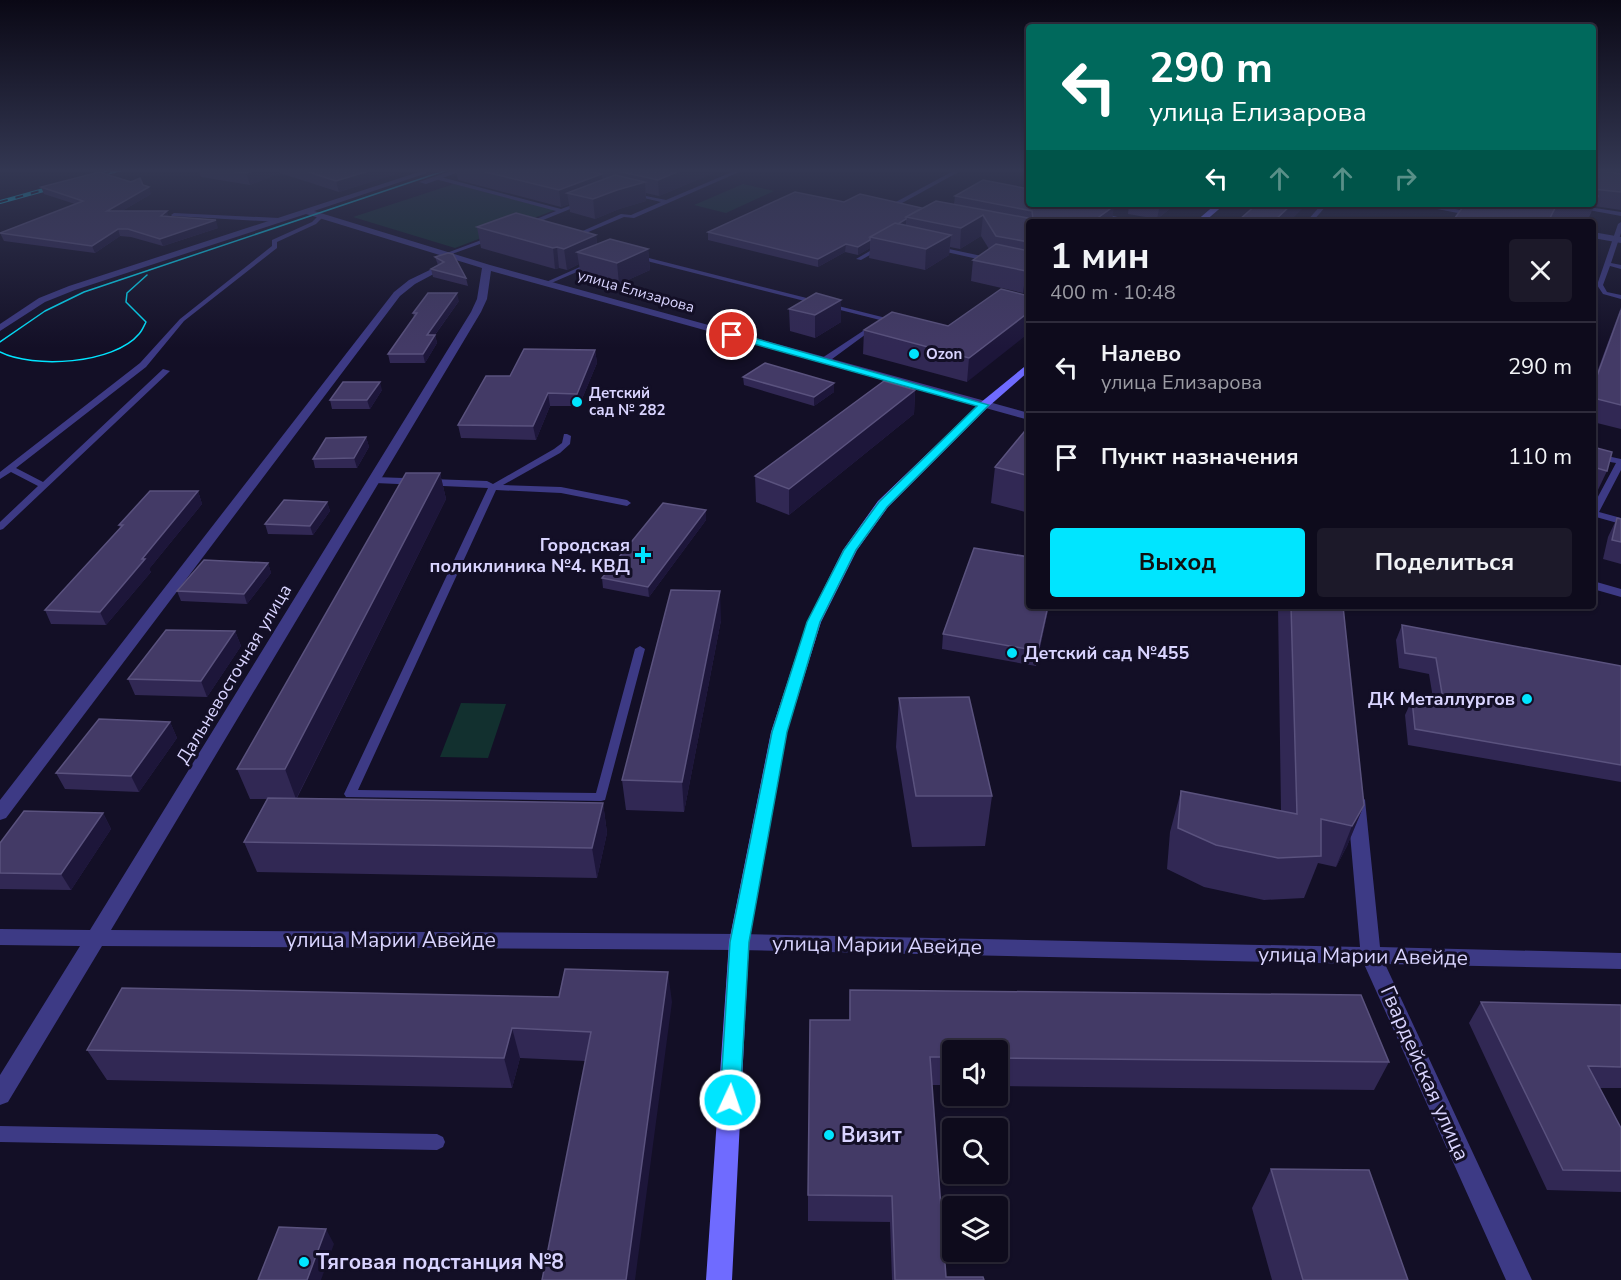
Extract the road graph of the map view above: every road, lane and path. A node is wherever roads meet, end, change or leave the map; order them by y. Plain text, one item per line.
1 (252, 229) edge
2 (301, 229) edge
3 (363, 229) edge
4 (591, 229) edge
5 (499, 235) edge
6 (1596, 235) edge
7 (1618, 239) edge
8 (580, 241) edge
9 (885, 244) edge
10 (928, 246) edge
11 (447, 254) junction
12 (630, 255) edge
13 (859, 259) edge
14 (598, 261) edge
15 (995, 261) edge
16 (1607, 264) junction
17 (488, 267) junction
18 (1621, 267) edge
19 (439, 269) edge
20 (548, 283) junction
21 (1596, 292) edge
22 (1617, 296) edge
23 (884, 319) junction
24 (896, 322) edge
25 (0, 328) edge
26 (825, 360) junction
27 (1026, 369) edge
28 (165, 371) dead end
29 (984, 405) junction
30 (1026, 416) edge
31 (567, 436) dead end
32 (1596, 457) edge
33 (10, 468) junction
34 (0, 476) edge
35 (375, 480) junction
36 (44, 486) junction
37 (493, 487) junction
38 (627, 502) dead end
39 (1596, 508) edge
40 (1596, 515) edge
41 (1621, 521) edge
42 (0, 527) edge
43 (1596, 586) edge
44 (1621, 593) edge
45 (640, 649) dead end
46 (1354, 781) edge
47 (0, 813) edge
48 (0, 937) edge
49 (98, 938) junction
50 (740, 942) junction
51 (1371, 956) junction
52 (1621, 961) edge
53 (0, 1095) edge
54 (0, 1134) edge
55 (437, 1142) dead end
56 (719, 1280) edge
57 (1519, 1280) edge

1 - 25 street
2 - 33 lane
3 - 11 street, улица Елизарова
4 - 8 lane
5 - 11 lane
6 - 7 street
7 - 16 lane
9 - 13 lane
10 - 15 lane
11 - 17 street, улица Елизарова
12 - 23 lane
14 - 20 lane
16 - 18 lane
16 - 22 lane
17 - 20 street, улица Елизарова
17 - 35 street, Дальневосточная улица
19 - 47 street
20 - 26 street, улица Елизарова
21 - 22 lane
23 - 24 lane
23 - 26 lane
26 - 29 street, улица Елизарова
27 - 29 street
28 - 36 lane
29 - 30 street, улица Елизарова
29 - 50 street
31 - 37 lane
32 - 39 lane
33 - 34 lane
33 - 36 lane
35 - 37 lane
35 - 49 street, Дальневосточная улица
36 - 42 lane
37 - 38 lane
37 - 45 lane
40 - 41 lane
43 - 44 street
46 - 51 street, Гвардейская улица
48 - 49 street, улица Марии Авейде
49 - 50 street, улица Марии Авейде
49 - 53 street, Дальневосточная улица
50 - 51 street, улица Марии Авейде
50 - 56 street
51 - 52 street, улица Марии Авейде
51 - 57 street, Гвардейская улица
54 - 55 lane

